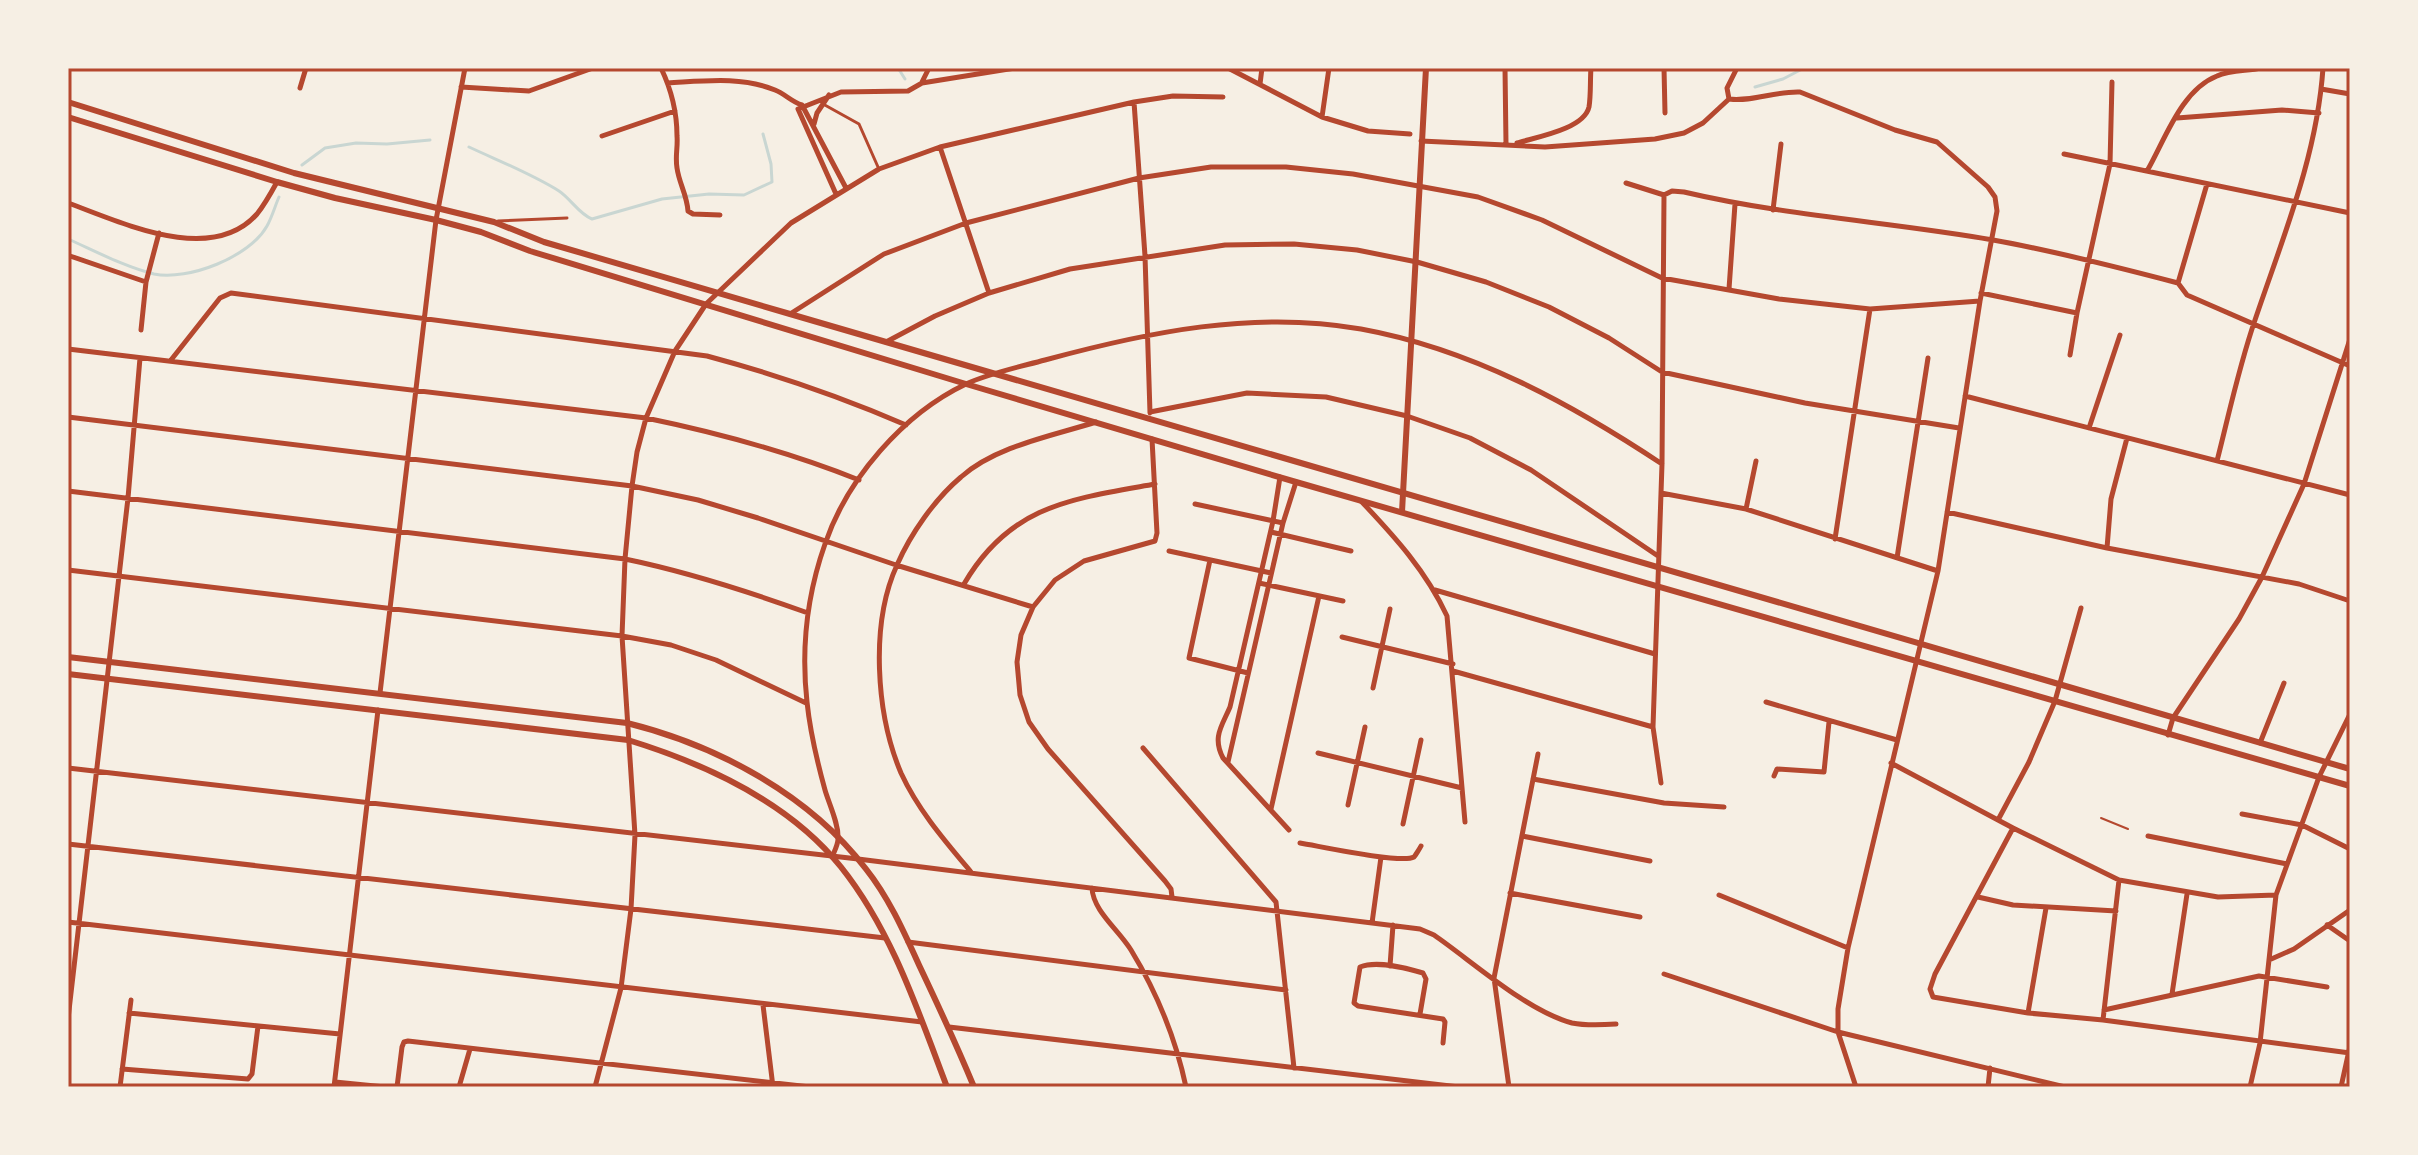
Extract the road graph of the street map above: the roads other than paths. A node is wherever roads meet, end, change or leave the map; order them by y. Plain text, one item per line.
1 (306, 68) edge
2 (465, 68) edge
3 (593, 68) edge
4 (661, 68) edge
5 (929, 68) edge
6 (1015, 68) edge
7 (1228, 68) edge
8 (1262, 68) edge
9 (1329, 68) edge
10 (1426, 68) edge
11 (1505, 68) edge
12 (1591, 68) edge
13 (1664, 68) edge
14 (1737, 68) edge
15 (2261, 68) edge
16 (2323, 68) edge
17 (2112, 82) dead end
18 (668, 83) junction
19 (922, 83) junction
20 (1260, 84) junction
21 (461, 87) junction
22 (300, 88) dead end
23 (2321, 89) junction
24 (2350, 94) edge
25 (829, 95) junction
26 (1223, 97) dead end
27 (1729, 99) junction
28 (68, 102) edge
29 (1134, 102) junction
30 (823, 104) junction
31 (800, 107) junction
32 (675, 111) junction
33 (1665, 113) dead end
34 (2319, 113) junction
35 (68, 117) edge
36 (1322, 117) junction
37 (2176, 118) junction
38 (814, 125) junction
39 (1410, 134) dead end
40 (602, 136) dead end
41 (1421, 141) junction
42 (1509, 144) junction
43 (1781, 144) dead end
44 (940, 147) junction
45 (2064, 154) dead end
46 (2110, 164) junction
47 (879, 169) junction
48 (2147, 171) junction
49 (294, 173) junction
50 (1139, 178) junction
51 (277, 182) junction
52 (1626, 183) dead end
53 (2207, 184) junction
54 (1419, 185) junction
55 (290, 186) junction
56 (846, 188) junction
57 (836, 194) junction
58 (1664, 195) junction
59 (2296, 202) junction
60 (68, 203) edge
61 (1735, 204) junction
62 (439, 207) junction
63 (1773, 210) junction
64 (2350, 213) edge
65 (720, 215) dead end
66 (567, 218) dead end
67 (436, 220) junction
68 (494, 222) junction
69 (966, 223) junction
70 (159, 233) junction
71 (1992, 240) junction
72 (70, 256) dead end
73 (1145, 256) junction
74 (2088, 260) junction
75 (1417, 262) junction
76 (1662, 278) junction
77 (146, 280) junction
78 (2178, 283) junction
79 (1729, 289) junction
80 (717, 292) junction
81 (989, 293) junction
82 (1981, 293) junction
83 (1980, 301) junction
84 (706, 304) junction
85 (1870, 309) junction
86 (2077, 313) junction
87 (790, 314) junction
88 (423, 320) junction
89 (2253, 324) junction
90 (141, 330) dead end
91 (1149, 335) junction
92 (2120, 335) dead end
93 (2350, 339) edge
94 (1412, 341) junction
95 (885, 342) junction
96 (68, 349) edge
97 (675, 351) junction
98 (2070, 355) dead end
99 (140, 358) junction
100 (1928, 358) dead end
101 (171, 360) junction
102 (2343, 362) junction
103 (2350, 366) edge
104 (1662, 372) junction
105 (997, 373) junction
106 (966, 384) junction
107 (415, 390) junction
108 (1965, 396) junction
109 (1854, 411) junction
110 (1151, 415) junction
111 (1407, 416) junction
112 (68, 417) edge
113 (646, 418) junction
114 (1919, 421) junction
115 (1098, 422) junction
116 (133, 425) junction
117 (907, 425) junction
118 (1960, 428) junction
119 (2089, 428) junction
120 (1217, 438) junction
121 (2127, 438) junction
122 (1152, 439) junction
123 (1212, 457) junction
124 (407, 459) junction
125 (1756, 461) dead end
126 (2217, 461) junction
127 (1662, 464) junction
128 (859, 480) junction
129 (1279, 481) junction
130 (1155, 484) junction
131 (2304, 484) junction
132 (632, 486) junction
133 (1295, 486) junction
134 (68, 491) edge
135 (1403, 491) junction
136 (1661, 493) junction
137 (2350, 495) edge
138 (128, 498) junction
139 (1360, 500) junction
140 (1195, 504) dead end
141 (1746, 509) junction
142 (1402, 512) junction
143 (1947, 512) junction
144 (1273, 521) junction
145 (1283, 523) junction
146 (399, 531) junction
147 (1271, 532) junction
148 (1280, 534) junction
149 (1835, 539) junction
150 (826, 541) junction
151 (2107, 548) junction
152 (1169, 551) dead end
153 (1351, 551) dead end
154 (1658, 557) junction
155 (1897, 558) junction
156 (625, 559) junction
157 (1210, 560) junction
158 (896, 565) junction
159 (1658, 567) junction
160 (68, 570) edge
161 (1262, 571) junction
162 (1938, 571) junction
163 (1271, 573) junction
164 (119, 576) junction
165 (2262, 577) junction
166 (1259, 583) junction
167 (964, 584) junction
168 (1268, 585) junction
169 (1657, 585) junction
170 (1434, 590) junction
171 (1319, 596) junction
172 (1343, 601) dead end
173 (2350, 601) edge
174 (1033, 607) junction
175 (390, 608) junction
176 (2081, 608) dead end
177 (1390, 609) dead end
178 (808, 613) junction
179 (622, 636) junction
180 (1342, 637) dead end
181 (1922, 644) junction
182 (1382, 647) junction
183 (1655, 654) junction
184 (68, 657) edge
185 (108, 661) junction
186 (1918, 661) junction
187 (1453, 668) junction
188 (1238, 671) junction
189 (1248, 673) junction
190 (68, 674) edge
191 (106, 678) junction
192 (2284, 683) dead end
193 (2061, 685) junction
194 (1373, 688) dead end
195 (380, 693) junction
196 (2055, 701) junction
197 (1766, 702) dead end
198 (807, 703) junction
199 (378, 710) junction
200 (2350, 714) edge
201 (2173, 718) junction
202 (1829, 722) junction
203 (627, 723) junction
204 (1365, 727) dead end
205 (1653, 727) junction
206 (2168, 735) junction
207 (628, 740) junction
208 (1421, 740) dead end
209 (1897, 740) junction
210 (2260, 743) junction
211 (1143, 748) dead end
212 (1318, 753) dead end
213 (1538, 754) dead end
214 (1357, 762) junction
215 (2326, 762) junction
216 (1228, 763) junction
217 (1891, 763) junction
218 (68, 768) edge
219 (2350, 769) edge
220 (95, 771) junction
221 (1413, 776) junction
222 (1774, 776) dead end
223 (2319, 777) junction
224 (1533, 779) junction
225 (1661, 783) dead end
226 (2350, 786) edge
227 (1462, 788) junction
228 (367, 803) junction
229 (1348, 805) dead end
230 (1724, 807) dead end
231 (1271, 810) junction
232 (2242, 814) dead end
233 (2101, 818) dead end
234 (1998, 820) junction
235 (1465, 822) dead end
236 (1403, 824) dead end
237 (2302, 825) junction
238 (2013, 828) junction
239 (2128, 829) dead end
240 (1289, 830) dead end
241 (635, 835) junction
242 (1522, 836) junction
243 (2148, 836) dead end
244 (838, 838) junction
245 (1300, 843) dead end
246 (68, 844) edge
247 (86, 846) junction
248 (1421, 846) dead end
249 (2350, 849) edge
250 (832, 857) junction
251 (1381, 857) junction
252 (858, 859) junction
253 (1650, 861) dead end
254 (2287, 864) junction
255 (971, 873) junction
256 (358, 878) junction
257 (2119, 880) junction
258 (1092, 887) junction
259 (1510, 893) junction
260 (2187, 894) junction
261 (1719, 895) dead end
262 (2276, 895) junction
263 (1172, 897) junction
264 (1978, 897) junction
265 (2046, 908) junction
266 (631, 909) junction
267 (2350, 910) edge
268 (1278, 911) junction
269 (2116, 911) junction
270 (1640, 917) dead end
271 (68, 922) edge
272 (79, 923) junction
273 (1372, 923) junction
274 (1393, 925) junction
275 (2327, 925) junction
276 (885, 938) junction
277 (2350, 941) edge
278 (908, 942) junction
279 (1848, 948) junction
280 (350, 956) junction
281 (2269, 960) junction
282 (1390, 966) junction
283 (1143, 973) junction
284 (1664, 974) dead end
285 (924, 975) junction
286 (2267, 977) junction
287 (1494, 978) junction
288 (906, 982) junction
289 (2327, 987) dead end
290 (621, 988) junction
291 (1286, 990) junction
292 (2172, 994) junction
293 (131, 1000) dead end
294 (763, 1005) junction
295 (2104, 1010) junction
296 (129, 1013) junction
297 (2028, 1013) junction
298 (1420, 1014) junction
299 (68, 1017) edge
300 (2103, 1020) junction
301 (922, 1022) junction
302 (1616, 1024) dead end
303 (258, 1026) junction
304 (949, 1027) junction
305 (1838, 1032) junction
306 (340, 1034) junction
307 (1443, 1043) dead end
308 (2260, 1043) junction
309 (470, 1049) junction
310 (2349, 1050) edge
311 (1179, 1055) junction
312 (602, 1062) junction
313 (1294, 1068) junction
314 (1990, 1068) junction
315 (122, 1069) junction
316 (334, 1084) edge
317 (773, 1085) edge
318 (120, 1087) edge
319 (385, 1087) edge
320 (397, 1087) edge
321 (459, 1087) edge
322 (595, 1087) edge
323 (810, 1087) edge
324 (947, 1087) edge
325 (974, 1087) edge
326 (1186, 1087) edge
327 (1459, 1087) edge
328 (1509, 1087) edge
329 (1856, 1087) edge
330 (1988, 1087) edge
331 (2065, 1087) edge
332 (2250, 1087) edge
333 (2341, 1087) edge

1 - 22 street
2 - 21 street
3 - 21 street
4 - 18 street
5 - 19 street
6 - 19 street
7 - 20 street
8 - 20 street
9 - 36 street
10 - 41 main road
11 - 42 street
12 - 42 street
13 - 33 street
14 - 27 street
15 - 37 street
16 - 23 street
17 - 46 street
18 - 31 street
18 - 32 street
19 - 25 street
20 - 36 street
21 - 62 street
23 - 24 street
23 - 34 street
25 - 30 street
25 - 31 street
26 - 29 street
27 - 42 street
27 - 71 street
28 - 49 main road
29 - 44 street
29 - 50 street
30 - 38 street
30 - 47 street
31 - 38 street
31 - 57 street
32 - 40 street
32 - 65 street
34 - 37 street
34 - 59 street
35 - 51 main road
36 - 39 street
37 - 48 street
38 - 56 street
41 - 42 street
41 - 54 main road
43 - 63 street
44 - 47 street
44 - 69 street
45 - 46 street
46 - 48 street
46 - 74 street
47 - 56 street
48 - 53 street
49 - 55 main road
49 - 62 main road
50 - 54 street
50 - 69 street
50 - 73 street
51 - 55 main road
51 - 70 street
52 - 58 street
53 - 59 street
53 - 78 street
54 - 75 main road
54 - 76 street
55 - 67 main road
56 - 57 street
57 - 80 street
58 - 61 street
58 - 76 street
59 - 64 street
59 - 89 street
60 - 70 street
61 - 63 street
61 - 79 street
62 - 67 street
62 - 68 main road
63 - 71 street
66 - 68 street
67 - 84 main road
67 - 88 street
68 - 80 main road
69 - 81 street
69 - 87 street
70 - 77 street
71 - 74 street
71 - 82 street
72 - 77 street
73 - 75 street
73 - 81 street
73 - 91 street
74 - 78 street
74 - 86 street
75 - 94 main road
75 - 104 street
76 - 79 street
76 - 104 street
77 - 90 street
78 - 89 street
79 - 85 street
80 - 84 street
80 - 87 main road
81 - 95 street
82 - 83 street
82 - 86 street
83 - 85 street
83 - 108 street
84 - 97 street
84 - 106 main road
85 - 109 street
86 - 98 street
87 - 95 main road
88 - 97 street
88 - 101 street
88 - 107 street
89 - 102 street
89 - 126 street
91 - 94 street
91 - 105 street
91 - 110 street
92 - 119 street
93 - 102 street
94 - 111 main road
94 - 127 street
95 - 105 main road
96 - 99 street
97 - 113 street
97 - 117 street
99 - 101 street
99 - 116 street
100 - 114 street
101 - 107 street
102 - 103 street
102 - 131 street
104 - 109 street
104 - 127 street
105 - 106 street
105 - 110 main road
106 - 115 main road
106 - 117 street
107 - 113 street
107 - 124 street
108 - 118 street
108 - 119 street
109 - 114 street
109 - 149 street
110 - 111 street
110 - 120 main road
111 - 135 main road
111 - 154 street
112 - 116 street
113 - 128 street
113 - 132 street
114 - 118 street
114 - 155 street
115 - 122 main road
115 - 158 street
116 - 124 street
116 - 138 street
117 - 128 street
118 - 143 street
119 - 121 street
120 - 123 main road
120 - 135 main road
121 - 126 street
121 - 151 street
122 - 123 main road
122 - 130 street
123 - 129 main road
124 - 132 street
124 - 146 street
125 - 141 street
126 - 131 street
127 - 136 street
128 - 150 street
129 - 133 main road
129 - 144 street
130 - 167 street
130 - 174 street
131 - 137 street
131 - 165 street
132 - 150 street
132 - 156 street
133 - 139 main road
133 - 145 street
134 - 138 street
135 - 142 main road
135 - 159 main road
136 - 141 street
136 - 154 street
138 - 146 street
138 - 164 street
139 - 142 main road
139 - 170 street
140 - 144 street
141 - 149 street
142 - 169 main road
143 - 151 street
143 - 162 street
144 - 145 street
144 - 147 street
145 - 148 street
146 - 156 street
146 - 175 street
147 - 148 street
147 - 161 street
148 - 153 street
148 - 163 street
149 - 155 street
150 - 158 street
150 - 178 street
151 - 165 street
152 - 157 street
154 - 159 street
155 - 162 street
156 - 178 street
156 - 179 street
157 - 161 street
157 - 188 street
158 - 167 street
158 - 255 street
159 - 169 street
159 - 181 main road
160 - 164 street
161 - 163 street
161 - 166 street
162 - 181 street
163 - 168 street
164 - 175 street
164 - 185 street
165 - 173 street
165 - 201 street
166 - 168 street
166 - 188 street
167 - 174 street
168 - 171 street
168 - 189 street
169 - 183 street
169 - 186 main road
170 - 183 street
170 - 187 street
171 - 172 street
171 - 231 street
174 - 263 street
175 - 179 street
175 - 195 street
176 - 193 street
177 - 182 street
178 - 198 street
179 - 198 street
179 - 203 street
180 - 182 street
181 - 186 street
181 - 193 main road
182 - 187 street
182 - 194 street
183 - 205 street
184 - 185 main road
185 - 191 street
185 - 195 main road
186 - 196 main road
186 - 209 street
187 - 205 street
187 - 227 street
188 - 189 street
188 - 216 street
189 - 216 street
190 - 191 main road
191 - 199 main road
191 - 220 street
192 - 210 street
193 - 196 street
193 - 201 main road
195 - 203 main road
196 - 206 main road
196 - 234 street
197 - 202 street
198 - 244 street
199 - 207 main road
199 - 228 street
200 - 215 street
201 - 206 street
201 - 210 main road
202 - 209 street
202 - 222 street
203 - 207 street
203 - 244 main road
204 - 214 street
205 - 225 street
206 - 223 main road
207 - 241 street
207 - 250 main road
208 - 221 street
209 - 217 street
210 - 215 main road
211 - 268 street
212 - 214 street
213 - 224 street
214 - 221 street
214 - 229 street
215 - 219 main road
215 - 223 street
216 - 231 street
217 - 234 street
217 - 279 street
218 - 220 street
220 - 228 street
220 - 247 street
221 - 227 street
221 - 236 street
223 - 226 main road
223 - 237 street
224 - 230 street
224 - 242 street
227 - 235 street
228 - 241 street
228 - 256 street
231 - 240 street
232 - 237 street
233 - 239 lane
234 - 238 street
237 - 249 street
237 - 254 street
238 - 257 street
238 - 264 street
241 - 250 street
241 - 266 street
242 - 253 street
242 - 259 street
243 - 254 street
244 - 250 street
244 - 252 main road
245 - 251 street
246 - 247 street
247 - 256 street
247 - 272 street
248 - 251 street
250 - 252 street
250 - 276 main road
251 - 273 street
252 - 255 street
252 - 278 main road
254 - 262 street
255 - 258 street
256 - 266 street
256 - 280 street
257 - 260 street
257 - 269 street
258 - 263 street
258 - 283 street
259 - 270 street
259 - 287 street
260 - 262 street
260 - 292 street
261 - 279 street
262 - 281 street
263 - 268 street
264 - 265 street
264 - 297 street
265 - 269 street
265 - 297 street
266 - 276 street
266 - 290 street
267 - 275 street
268 - 273 street
268 - 291 street
269 - 295 street
271 - 272 street
272 - 280 street
272 - 299 street
273 - 274 street
274 - 282 street
274 - 287 street
275 - 277 street
275 - 281 street
276 - 288 main road
278 - 283 street
278 - 285 main road
279 - 305 street
280 - 290 street
280 - 306 street
281 - 286 street
282 - 298 street
282 - 298 street
283 - 291 street
283 - 311 street
284 - 305 street
285 - 288 main road
285 - 304 main road
286 - 289 street
286 - 292 street
286 - 308 street
287 - 302 street
287 - 328 street
288 - 301 main road
290 - 294 street
290 - 312 street
291 - 313 street
292 - 295 street
293 - 296 street
294 - 301 street
294 - 317 street
295 - 300 street
296 - 303 street
296 - 315 street
297 - 300 street
298 - 307 street
300 - 308 street
301 - 324 main road
303 - 306 street
303 - 315 street
304 - 311 street
304 - 325 main road
305 - 314 street
305 - 329 street
306 - 316 street
308 - 310 street
308 - 332 street
309 - 312 street
309 - 320 street
309 - 321 street
310 - 333 street
311 - 313 street
311 - 326 street
312 - 317 street
312 - 322 street
313 - 327 street
314 - 330 street
314 - 331 street
315 - 318 street
316 - 319 street
317 - 323 street

